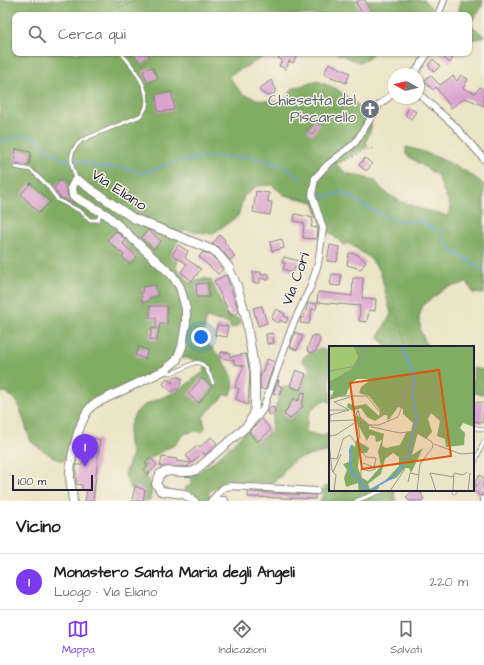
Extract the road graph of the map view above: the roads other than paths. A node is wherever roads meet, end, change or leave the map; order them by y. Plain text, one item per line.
1 (444, 0) edge
2 (439, 12) edge
3 (124, 56) edge
4 (426, 56) edge
5 (418, 68) edge
6 (388, 98) edge
7 (424, 98) edge
8 (484, 159) edge
9 (15, 167) dead end
10 (77, 181) junction
11 (102, 212) junction
12 (167, 369) junction
13 (213, 383) dead end
14 (247, 426) junction
15 (474, 427) edge
16 (484, 430) edge
17 (484, 441) edge
18 (474, 465) edge
19 (317, 491) dead end
20 (381, 491) edge
21 (73, 501) edge
22 (194, 501) edge
23 (211, 501) edge
24 (216, 501) edge
25 (224, 501) edge
26 (356, 501) edge

1 - 2 street
3 - 10 lane
4 - 5 street
6 - 14 street, Via Cori
7 - 8 street
9 - 11 lane
10 - 11 street, Via Eliano
10 - 14 street, Via Eliano
11 - 12 street, Via Eliano
12 - 13 lane
12 - 21 street, Via Eliano
14 - 22 street, Via Eliano
15 - 16 lane
17 - 18 lane
19 - 23 street
20 - 26 lane
24 - 25 street

